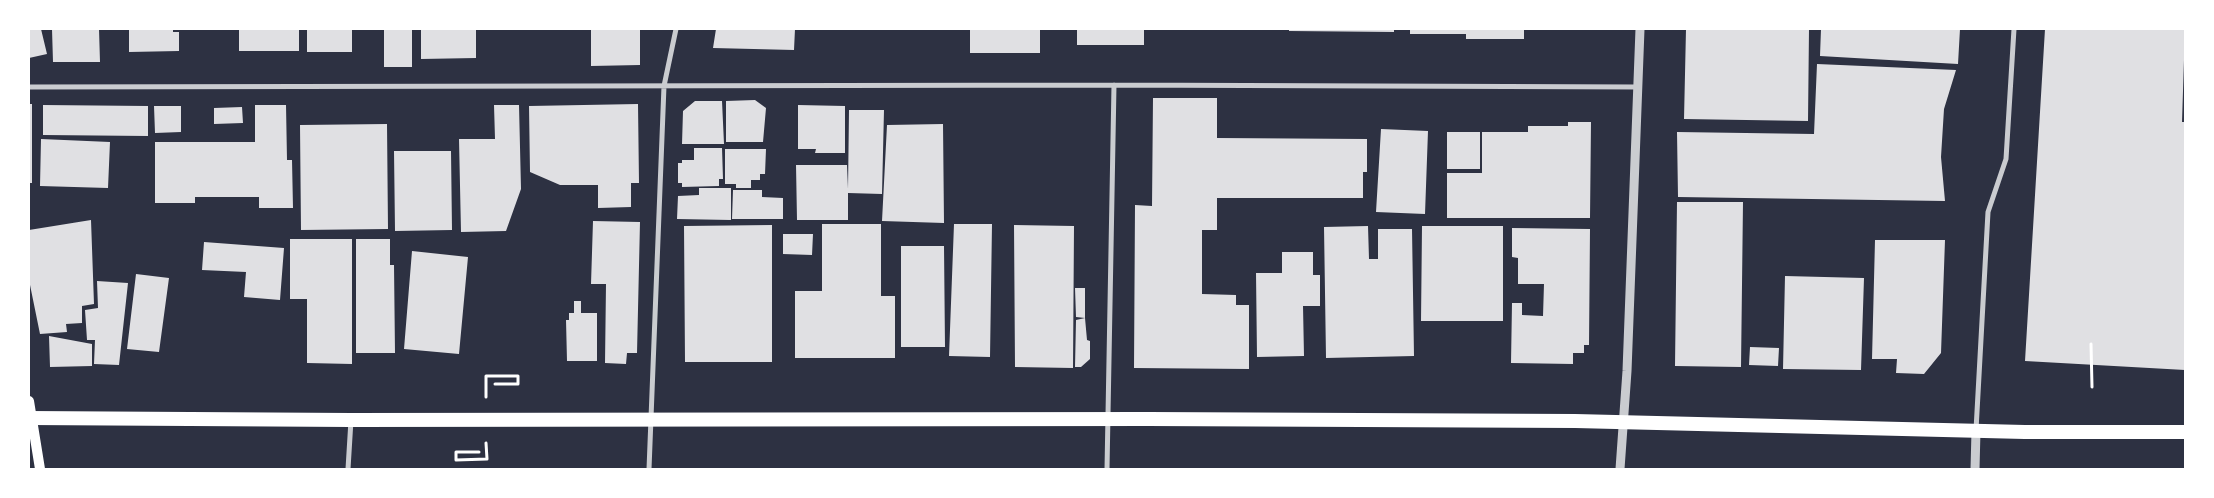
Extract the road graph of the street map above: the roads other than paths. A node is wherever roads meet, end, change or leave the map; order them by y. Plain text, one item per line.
1 (676, 29) edge
2 (1640, 29) edge
3 (2014, 29) edge
4 (1114, 85) junction
5 (664, 86) junction
6 (29, 87) edge
7 (1638, 87) junction
8 (29, 402) edge
9 (30, 418) edge
10 (651, 418) junction
11 (1108, 419) junction
12 (351, 420) junction
13 (1624, 422) junction
14 (1976, 431) junction
15 (2185, 432) edge
16 (40, 469) edge
17 (348, 469) edge
18 (649, 469) edge
19 (1106, 469) edge
20 (1620, 469) edge
21 (1975, 469) edge

1 - 5 street
2 - 7 street
3 - 14 street
4 - 5 street
4 - 7 street
4 - 11 street
5 - 6 street
5 - 10 street
7 - 13 street
8 - 9 main road
9 - 12 highway
9 - 16 main road
10 - 11 highway
10 - 12 highway
10 - 18 street
11 - 13 highway
11 - 19 street
12 - 17 street
13 - 14 highway
13 - 20 street
14 - 15 highway
14 - 21 street

